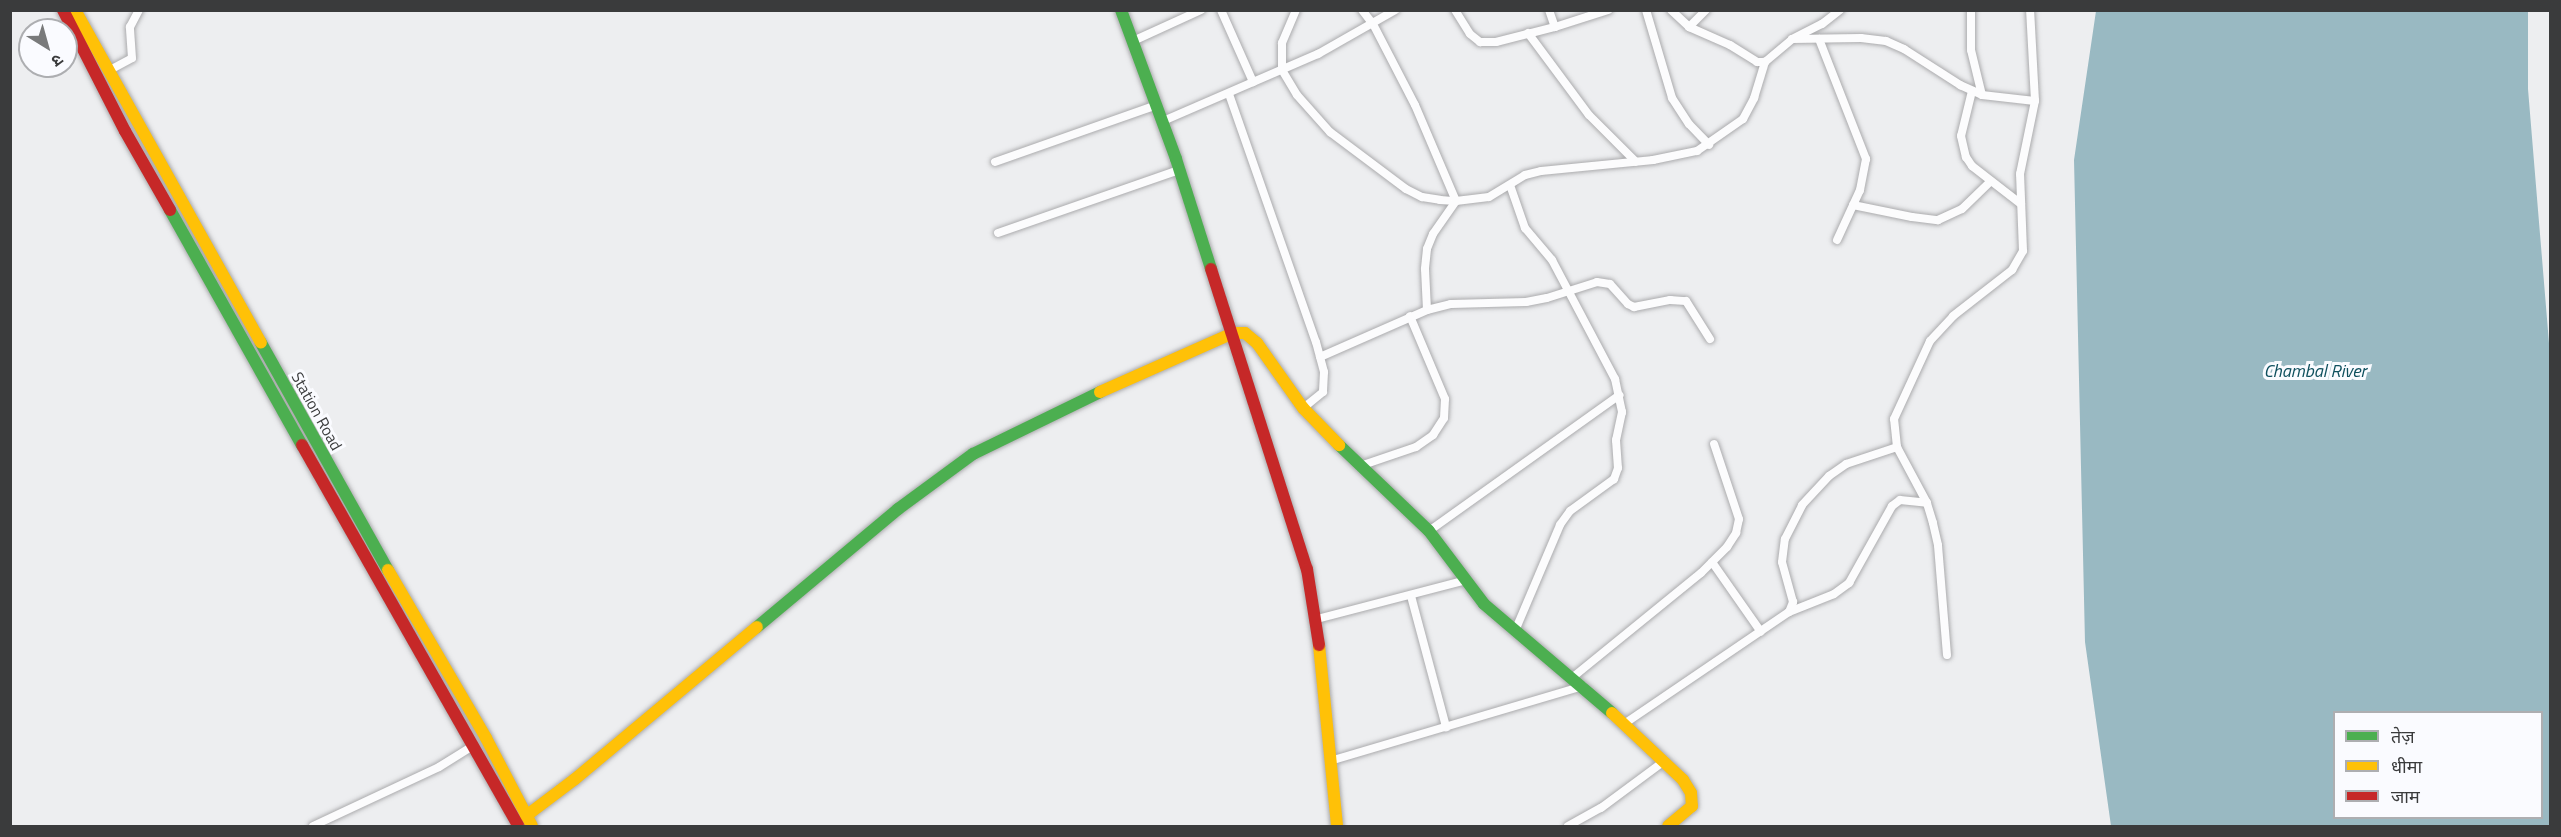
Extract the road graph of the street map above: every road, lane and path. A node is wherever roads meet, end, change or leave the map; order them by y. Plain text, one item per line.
1 (63, 10) edge
2 (75, 10) edge
3 (139, 10) edge
4 (1121, 10) edge
5 (1201, 10) edge
6 (1221, 10) edge
7 (1296, 10) edge
8 (1362, 10) edge
9 (1395, 10) edge
10 (1455, 10) edge
11 (1549, 10) edge
12 (1608, 10) edge
13 (1646, 10) edge
14 (1671, 10) edge
15 (1706, 10) edge
16 (1840, 10) edge
17 (1971, 10) edge
18 (2030, 10) edge
19 (1373, 24) junction
20 (1555, 27) junction
21 (1689, 27) junction
22 (1528, 33) junction
23 (1792, 39) junction
24 (1819, 39) junction
25 (1133, 41) junction
26 (1765, 62) junction
27 (1282, 70) junction
28 (108, 71) junction
29 (1253, 82) junction
30 (1972, 91) junction
31 (1229, 94) junction
32 (1983, 95) junction
33 (2035, 101) junction
34 (1157, 105) junction
35 (1163, 121) junction
36 (1709, 145) junction
37 (995, 162) dead end
38 (1636, 162) junction
39 (1179, 170) junction
40 (1991, 181) junction
41 (1510, 185) junction
42 (1456, 201) junction
43 (2021, 204) junction
44 (1853, 205) junction
45 (998, 232) dead end
46 (1837, 240) dead end
47 (1568, 294) junction
48 (1427, 310) junction
49 (1410, 316) junction
50 (1233, 333) junction
51 (1710, 339) dead end
52 (1320, 357) junction
53 (1620, 395) junction
54 (1303, 408) junction
55 (1714, 444) dead end
56 (1897, 447) junction
57 (1360, 466) junction
58 (1927, 503) junction
59 (1429, 531) junction
60 (1712, 562) junction
61 (1467, 580) junction
62 (1411, 596) junction
63 (1790, 612) junction
64 (1317, 619) junction
65 (1515, 631) junction
66 (1761, 632) junction
67 (1947, 655) dead end
68 (1578, 682) junction
69 (1624, 724) junction
70 (1446, 727) junction
71 (486, 738) junction
72 (472, 746) junction
73 (1330, 761) junction
74 (1663, 762) junction
75 (529, 821) edge
76 (313, 826) edge
77 (518, 826) edge
78 (1337, 826) edge
79 (1569, 826) edge
80 (1668, 826) edge

1 - 72 street, Station Road
2 - 28 street, Station Road
3 - 28 street
4 - 25 street
5 - 25 street
6 - 29 street
7 - 27 street
8 - 19 street
9 - 19 street
10 - 22 street
11 - 20 street
12 - 20 street
13 - 36 street
14 - 21 street
15 - 21 street
16 - 23 street
17 - 32 street
18 - 33 street
19 - 27 street
19 - 42 street
20 - 22 street
21 - 26 street
22 - 38 street
23 - 24 street
23 - 26 street
24 - 30 street
24 - 44 street
25 - 34 street
26 - 36 street
27 - 29 street
27 - 42 street
28 - 71 street, Station Road
29 - 31 street
30 - 32 street
30 - 40 street
31 - 35 street
31 - 52 street
32 - 33 street
33 - 43 street
34 - 35 street
34 - 37 street
35 - 39 street
36 - 38 street
38 - 41 street
39 - 45 street
39 - 50 street
40 - 43 street
40 - 44 street
41 - 42 street
41 - 47 street
42 - 48 street
43 - 56 street
44 - 46 street
47 - 48 street
47 - 51 street
47 - 53 street
48 - 49 street
49 - 52 street
49 - 57 street
50 - 54 street
50 - 64 street
50 - 75 street
52 - 54 street
53 - 59 street
53 - 65 street
54 - 57 street
55 - 60 street
56 - 58 street
56 - 63 street
57 - 59 street
58 - 63 street
58 - 67 street
59 - 61 street
60 - 66 street
60 - 68 street
61 - 62 street
61 - 65 street
62 - 64 street
62 - 70 street
63 - 66 street
64 - 73 street
65 - 68 street
66 - 69 street
68 - 69 street
68 - 70 street
69 - 74 street
70 - 73 street
71 - 72 street
71 - 75 street, Station Road
72 - 76 street
72 - 77 street, Station Road
73 - 78 street
74 - 79 street
74 - 80 street

